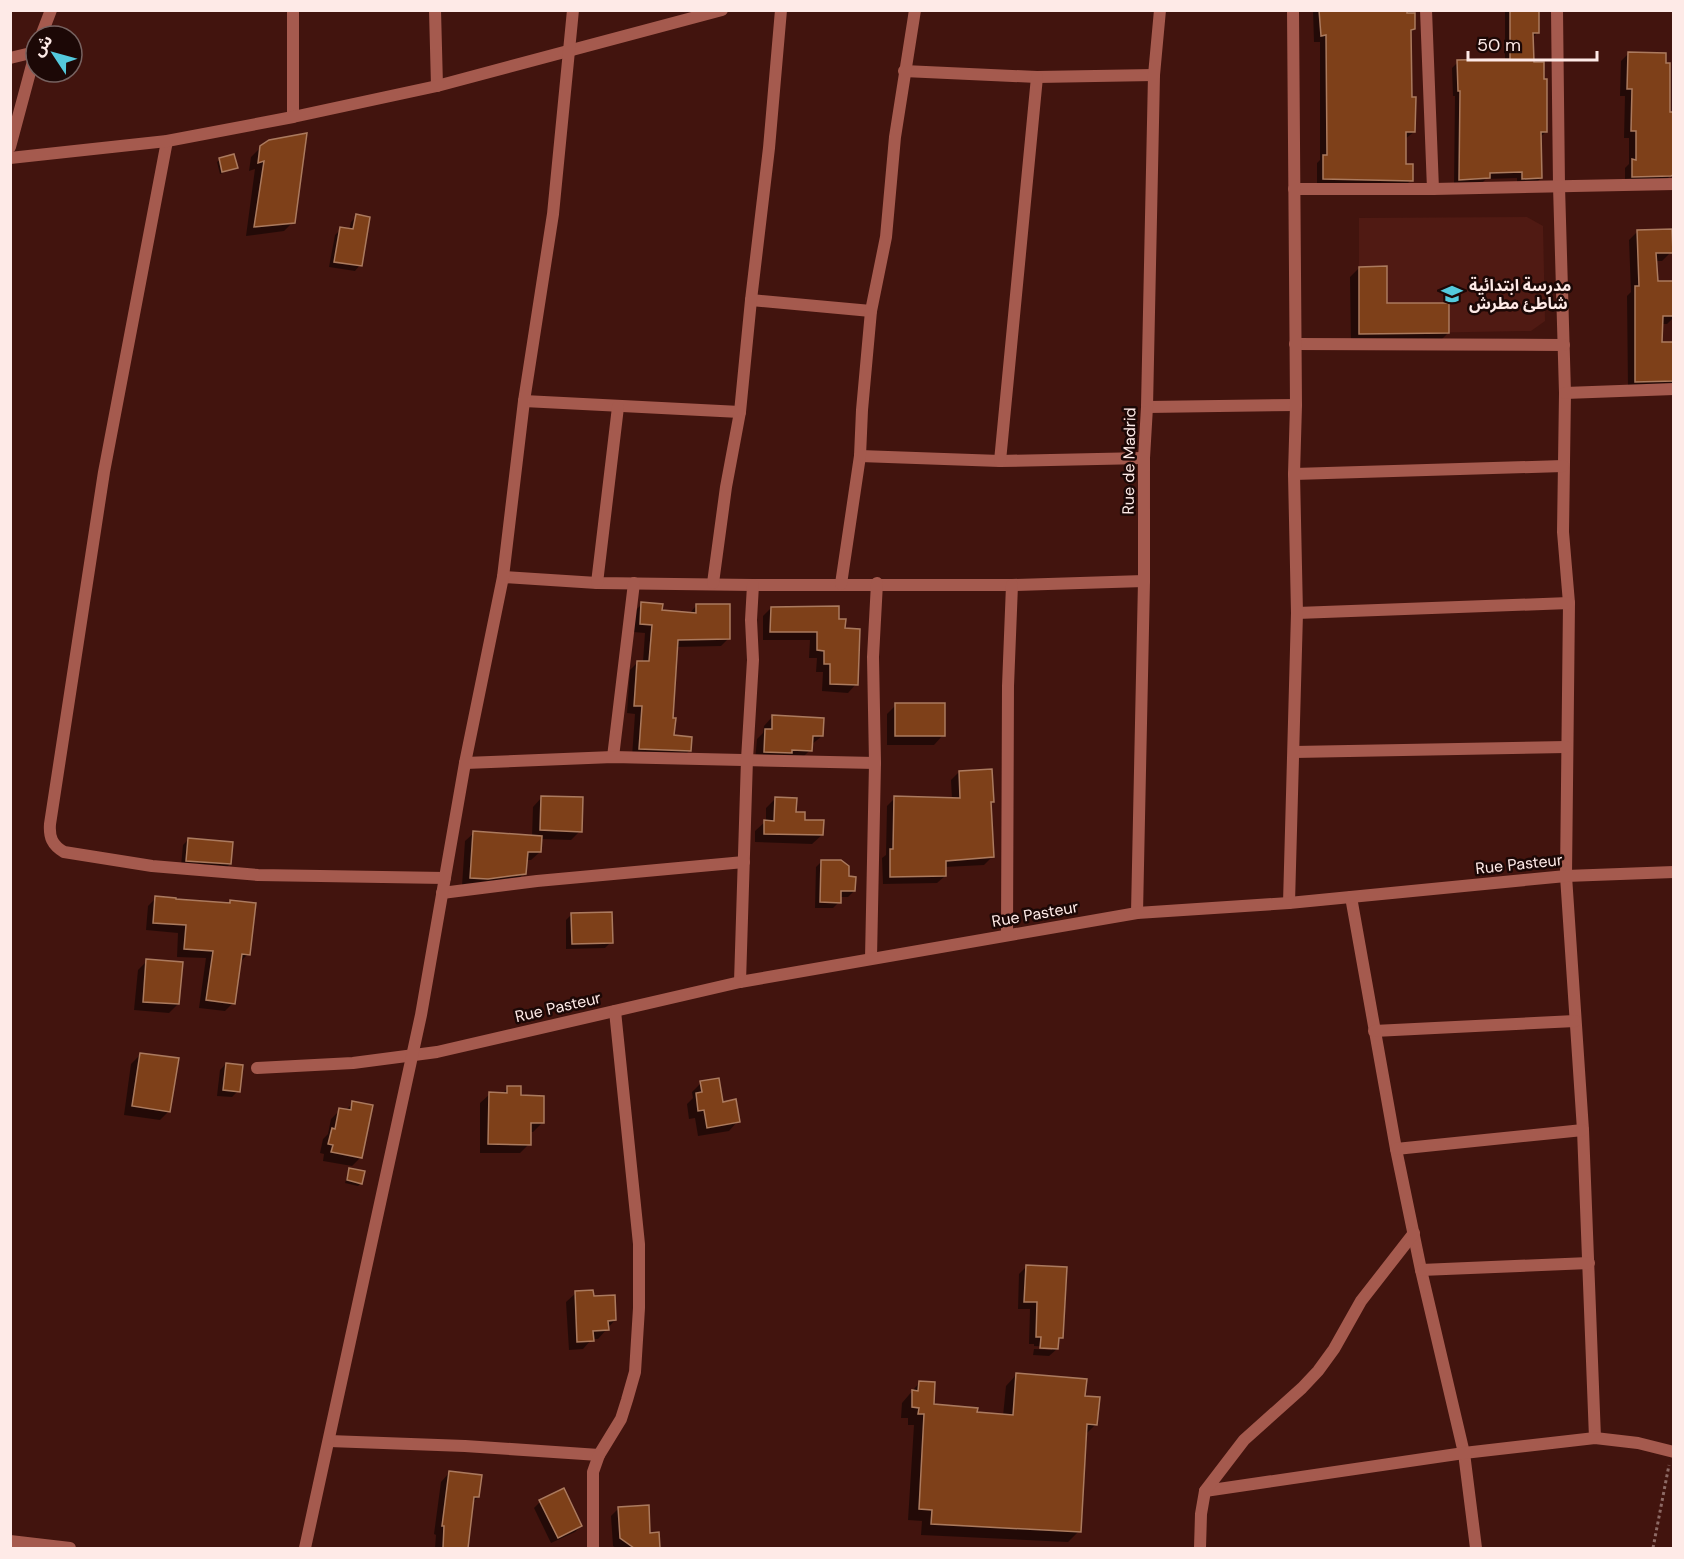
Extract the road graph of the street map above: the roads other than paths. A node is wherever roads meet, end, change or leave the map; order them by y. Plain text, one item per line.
1 (293, 10) edge
2 (435, 10) edge
3 (573, 10) edge
4 (722, 10) edge
5 (781, 10) edge
6 (915, 10) edge
7 (1160, 10) edge
8 (1293, 10) edge
9 (1426, 10) edge
10 (1557, 10) edge
11 (570, 49) junction
12 (904, 71) junction
13 (1155, 75) junction
14 (1036, 77) junction
15 (27, 84) edge
16 (436, 86) junction
17 (293, 117) junction
18 (167, 141) junction
19 (10, 147) edge
20 (10, 158) edge
21 (1674, 184) edge
22 (1559, 186) junction
23 (1294, 189) junction
24 (1433, 189) junction
25 (751, 300) junction
26 (871, 311) junction
27 (1295, 344) junction
28 (1564, 345) junction
29 (1674, 389) edge
30 (1565, 393) junction
31 (524, 401) junction
32 (1296, 405) junction
33 (618, 407) junction
34 (1147, 407) junction
35 (740, 412) junction
36 (860, 456) junction
37 (1144, 458) junction
38 (1000, 461) junction
39 (1563, 466) junction
40 (1294, 474) junction
41 (503, 577) junction
42 (1144, 582) junction
43 (597, 583) junction
44 (634, 583) junction
45 (713, 583) junction
46 (841, 584) junction
47 (877, 584) junction
48 (753, 585) junction
49 (1012, 585) junction
50 (1569, 603) junction
51 (1297, 613) junction
52 (1566, 747) junction
53 (1294, 752) junction
54 (613, 757) junction
55 (747, 759) junction
56 (465, 763) junction
57 (875, 763) junction
58 (744, 862) junction
59 (1674, 872) edge
60 (1566, 876) junction
61 (446, 878) junction
62 (442, 893) junction
63 (1351, 897) junction
64 (1289, 903) junction
65 (1137, 914) junction
66 (1007, 936) junction
67 (871, 958) junction
68 (740, 982) junction
69 (615, 1011) junction
70 (1575, 1021) junction
71 (1374, 1031) junction
72 (412, 1056) junction
73 (257, 1068) dead end
74 (1583, 1130) junction
75 (1396, 1149) junction
76 (1414, 1233) junction
77 (1589, 1263) junction
78 (1421, 1270) junction
79 (1595, 1438) junction
80 (329, 1440) junction
81 (1673, 1452) edge
82 (1464, 1453) junction
83 (599, 1455) junction
84 (1205, 1491) junction
85 (10, 1541) edge
86 (70, 1548) edge
87 (305, 1548) edge
88 (593, 1548) edge
89 (1200, 1548) edge
90 (1476, 1548) edge

1 - 17 street
2 - 16 street
3 - 11 street
4 - 11 street
5 - 25 street
6 - 12 street
7 - 13 street, Rue de Madrid
8 - 23 street
9 - 24 street
10 - 22 street
11 - 16 street
11 - 31 street
12 - 14 street
12 - 26 street
13 - 14 street
13 - 34 street, Rue de Madrid
14 - 38 street
15 - 19 street
16 - 17 street
17 - 18 street
18 - 20 street
18 - 61 street
21 - 22 street
22 - 24 street
22 - 28 street
23 - 24 street
23 - 27 street
25 - 26 street
25 - 35 street
26 - 36 street
27 - 28 street
27 - 32 street
28 - 30 street
29 - 30 street
30 - 39 street
31 - 33 street
31 - 41 street
32 - 34 street
32 - 40 street
33 - 35 street
33 - 43 street
34 - 37 street, Rue de Madrid
35 - 45 street
36 - 38 street
36 - 46 street
37 - 38 street
37 - 42 street, Rue de Madrid
39 - 40 street
39 - 50 street
40 - 51 street
41 - 43 street
41 - 56 street
42 - 49 street
42 - 65 street, Rue de Madrid
43 - 44 street
44 - 45 street
44 - 54 street
45 - 48 street
46 - 47 street
46 - 48 street
47 - 49 street
47 - 57 street
48 - 55 street
49 - 66 street
50 - 51 street
50 - 52 street
51 - 53 street
52 - 53 street
52 - 60 street
53 - 64 street
54 - 55 street
54 - 56 street
55 - 57 street
55 - 58 street
56 - 61 street
57 - 67 street
58 - 62 street
58 - 68 street
59 - 60 street, Rue Pasteur
60 - 63 street, Rue Pasteur
60 - 70 street
61 - 62 street
62 - 72 street
63 - 64 street, Rue Pasteur
63 - 71 street
64 - 65 street, Rue Pasteur
65 - 66 street, Rue Pasteur
66 - 67 street, Rue Pasteur
67 - 68 street, Rue Pasteur
68 - 69 street, Rue Pasteur
69 - 72 street, Rue Pasteur
69 - 83 street
70 - 71 street
70 - 74 street
71 - 75 street
72 - 73 street, Rue Pasteur
72 - 80 street
74 - 75 street
74 - 77 street
75 - 76 street
76 - 78 street
76 - 84 street
77 - 78 street
77 - 79 street
78 - 82 street
79 - 81 street
79 - 82 street
80 - 83 street
80 - 87 street
82 - 84 street
82 - 90 street
83 - 88 street
84 - 89 street
85 - 86 street

